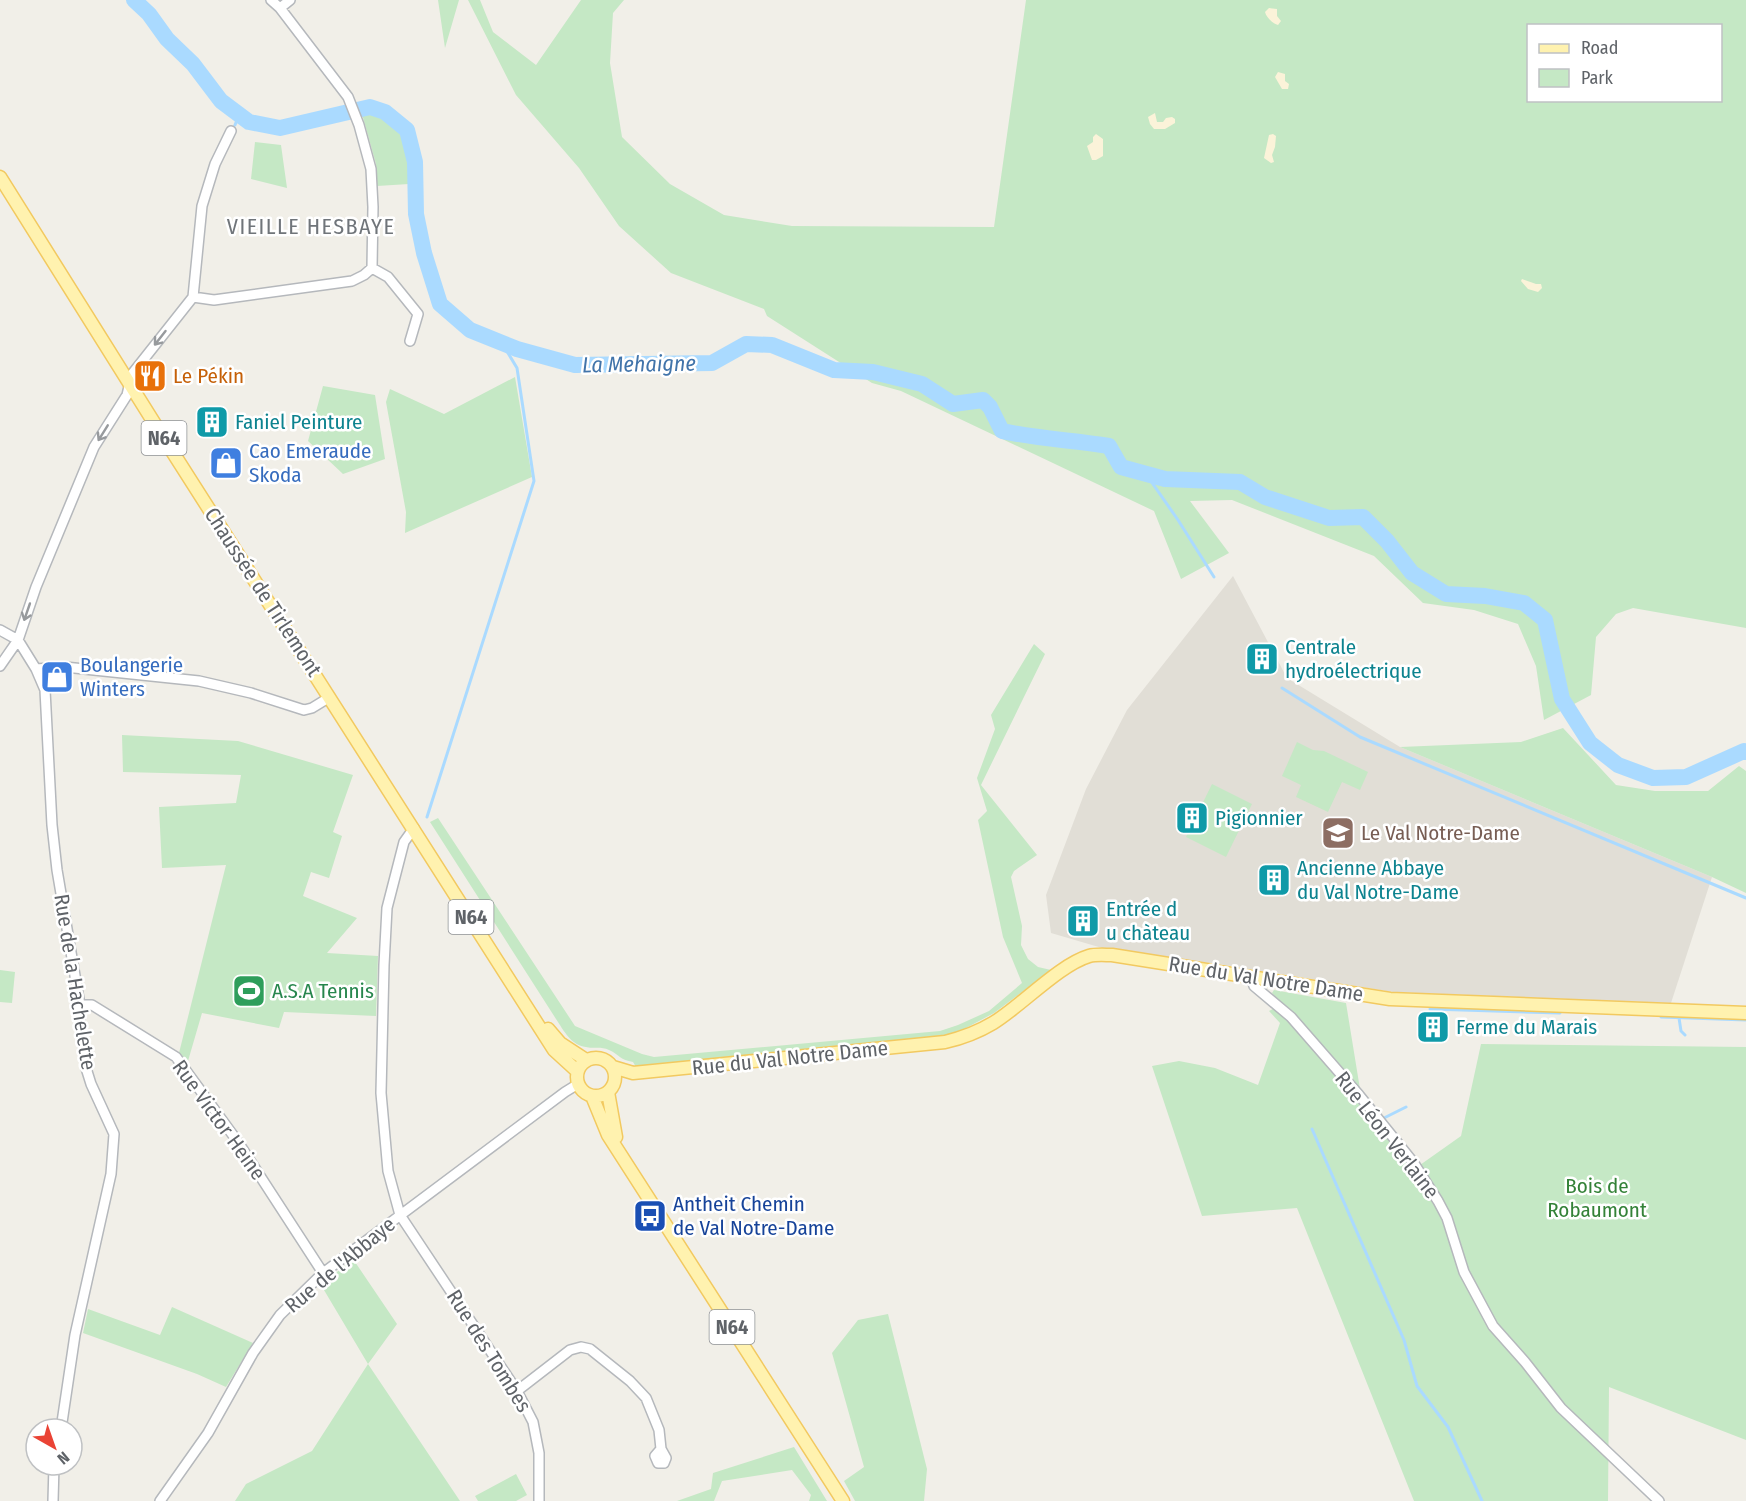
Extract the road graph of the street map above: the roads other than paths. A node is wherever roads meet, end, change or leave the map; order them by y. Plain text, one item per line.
1 (271, 0) edge
2 (290, 0) edge
3 (280, 8) junction
4 (231, 131) dead end
5 (0, 177) edge
6 (372, 267) junction
7 (193, 297) junction
8 (410, 340) dead end
9 (130, 381) junction
10 (0, 630) edge
11 (18, 640) junction
12 (0, 666) edge
13 (36, 669) junction
14 (330, 697) junction
15 (414, 828) junction
16 (1251, 976) junction
17 (80, 1005) junction
18 (528, 1007) junction
19 (1746, 1013) edge
20 (586, 1060) junction
21 (613, 1067) junction
22 (577, 1071) junction
23 (633, 1073) junction
24 (578, 1084) junction
25 (611, 1087) junction
26 (592, 1096) junction
27 (621, 1153) junction
28 (400, 1215) junction
29 (323, 1273) junction
30 (517, 1391) junction
31 (63, 1417) edge
32 (661, 1449) dead end
33 (54, 1477) edge
34 (53, 1501) edge
35 (160, 1501) edge
36 (539, 1501) edge
37 (843, 1501) edge
38 (1659, 1501) edge

1 - 3 street
2 - 3 street
3 - 6 street
4 - 7 street
5 - 9 main road, Chaussée de Tirlemont / N64
6 - 7 street
6 - 8 street
7 -> 9 street
9 -> 11 street
9 - 14 main road, Chaussée de Tirlemont / N64
10 - 11 street
11 - 12 street
11 - 13 street, Rue de la Hachelette
13 - 14 street
13 - 17 street, Rue de la Hachelette
14 - 15 main road, Chaussée de Tirlemont / N64
15 - 18 main road, Chaussée de Tirlemont / N64
15 - 28 street, Rue des Tombes
16 - 19 main road, Rue du Val Notre Dame
16 - 23 main road, Rue du Val Notre Dame
16 - 38 street, Rue Léon Verlaine
17 - 29 street, Rue Victor Heine
17 - 31 street, Rue de la Hachelette
18 - 20 main road, Chaussée de Tirlemont / N64
18 - 22 main road, Chaussée de Tirlemont / N64
20 - 21 main road, Chaussée de Tirlemont / N64
20 - 22 main road
21 - 23 main road, Rue du Val Notre Dame
21 - 25 main road, N64
22 - 24 main road
23 - 25 main road, Rue du Val Notre Dame
24 - 26 main road, N64
24 - 28 street, Rue de l'Abbaye
25 - 26 main road
25 - 27 main road, N64
26 - 27 main road, N64
27 - 37 main road, N64
28 - 29 street, Rue de l'Abbaye
28 - 30 street, Rue des Tombes
29 - 35 street, Rue de l'Abbaye
30 - 32 street
30 - 36 street, Rue des Tombes
33 - 34 street

